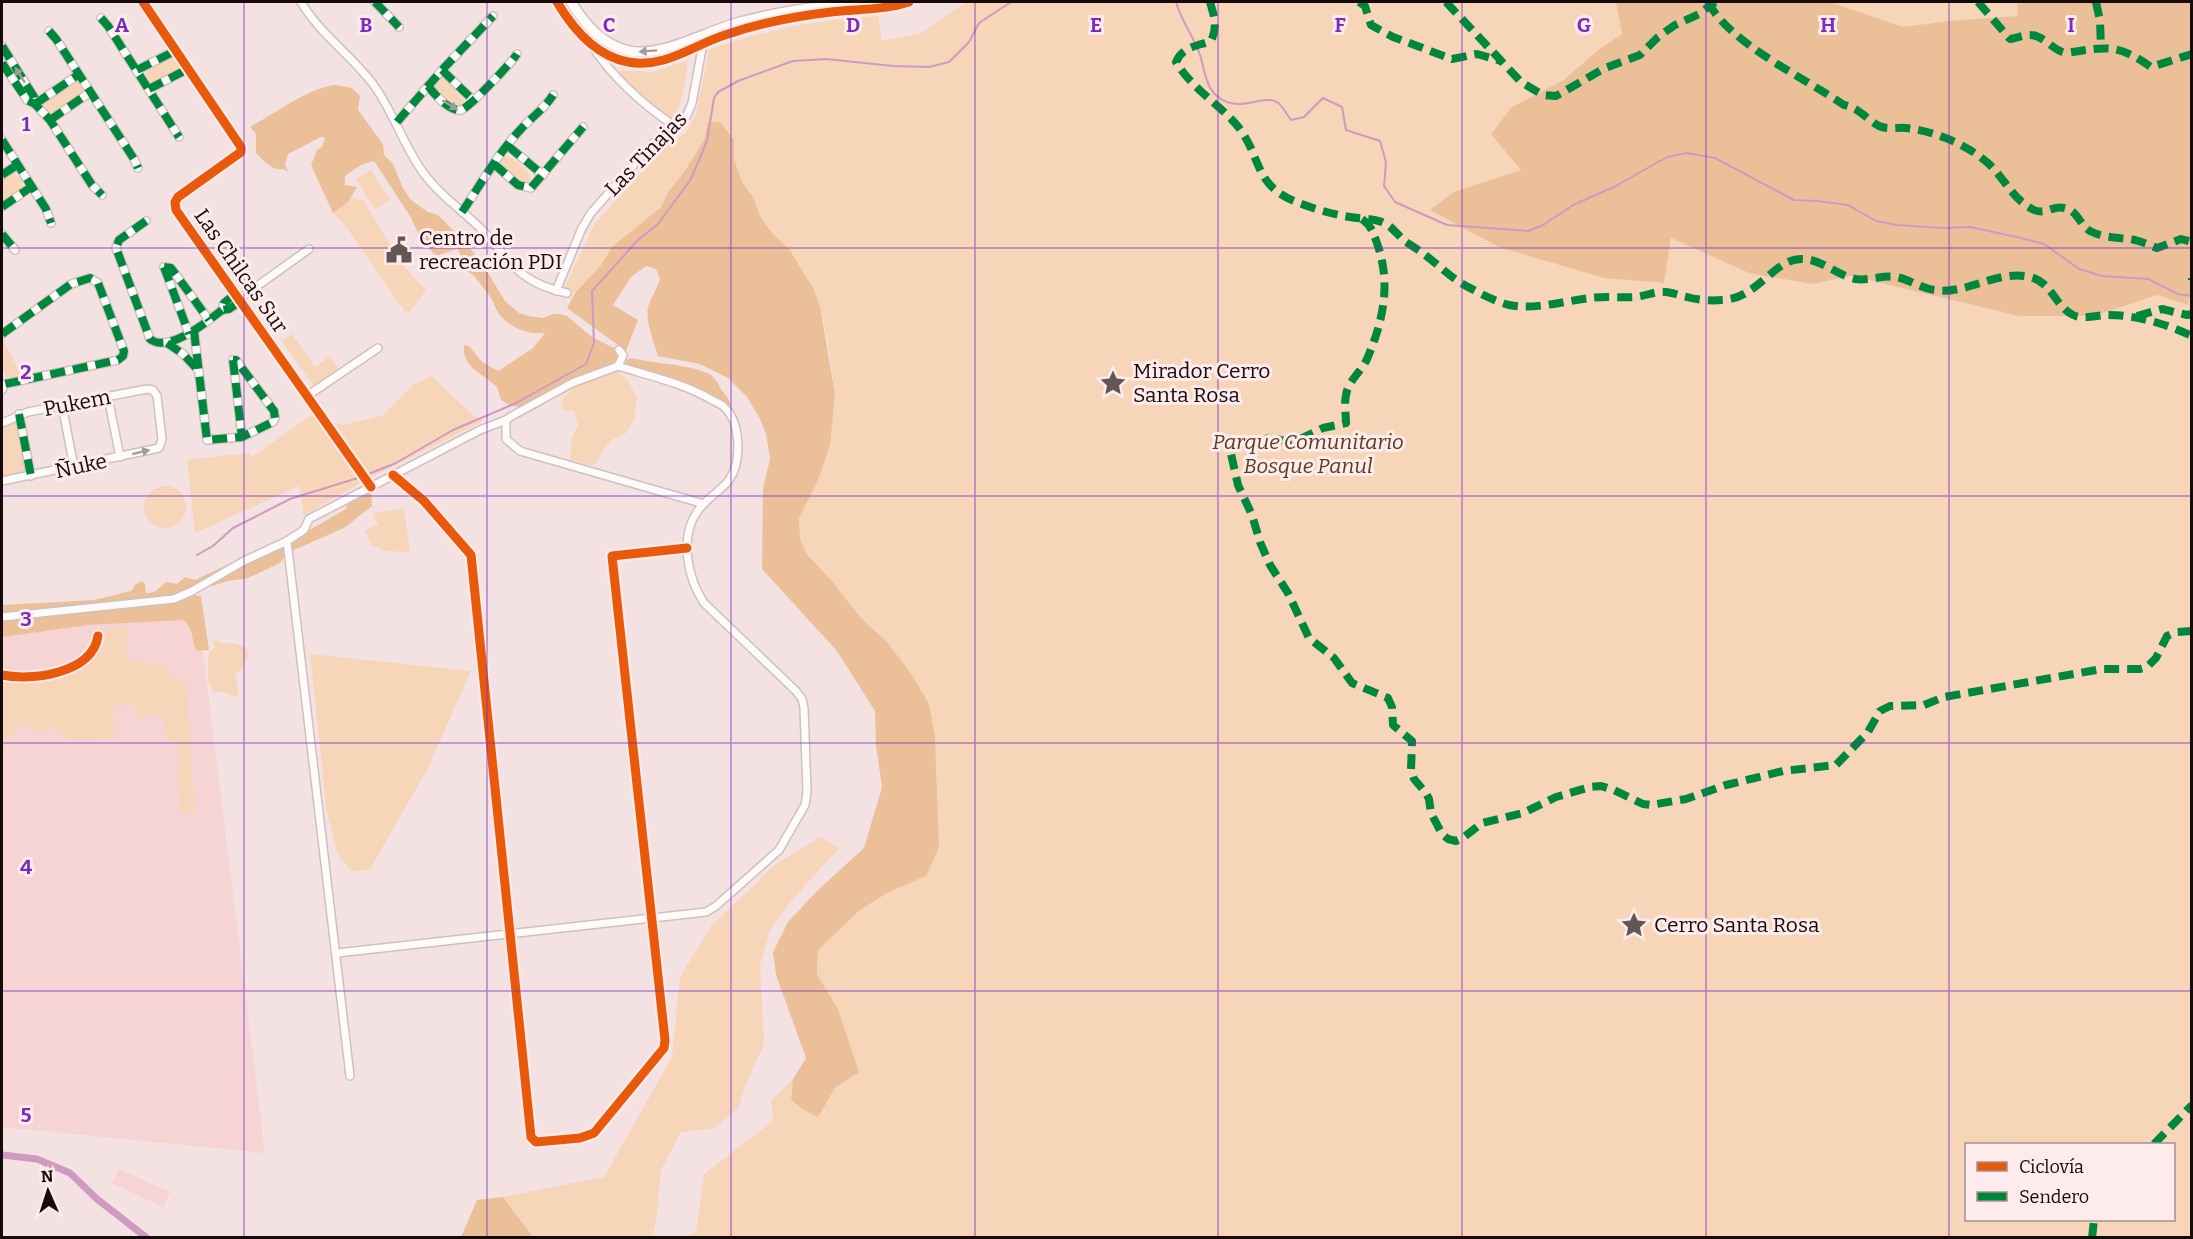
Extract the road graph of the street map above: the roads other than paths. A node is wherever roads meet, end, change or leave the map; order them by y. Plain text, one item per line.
1 (143, 2) edge
2 (301, 2) edge
3 (375, 2) edge
4 (557, 2) edge
5 (571, 2) edge
6 (875, 2) edge
7 (909, 2) edge
8 (832, 3) edge
9 (793, 6) edge
10 (493, 16) dead end
11 (101, 18) dead end
12 (399, 27) dead end
13 (49, 32) dead end
14 (703, 38) junction
15 (590, 45) junction
16 (2, 46) edge
17 (175, 51) junction
18 (517, 54) dead end
19 (621, 60) junction
20 (2, 63) edge
21 (188, 69) junction
22 (137, 70) junction
23 (442, 70) junction
24 (78, 75) junction
25 (619, 80) junction
26 (428, 86) junction
27 (149, 89) junction
28 (89, 93) junction
29 (553, 95) dead end
30 (474, 101) junction
31 (35, 104) junction
32 (50, 120) junction
33 (397, 122) junction
34 (584, 127) dead end
35 (676, 127) junction
36 (179, 137) dead end
37 (2, 140) edge
38 (508, 146) junction
39 (494, 164) junction
40 (17, 165) junction
41 (138, 168) dead end
42 (543, 175) junction
43 (2, 176) edge
44 (31, 187) junction
45 (102, 195) dead end
46 (2, 207) edge
47 (462, 212) junction
48 (146, 221) dead end
49 (51, 223) dead end
50 (2, 234) edge
51 (309, 249) dead end
52 (15, 250) dead end
53 (556, 291) junction
54 (567, 293) dead end
55 (238, 298) junction
56 (209, 320) junction
57 (191, 332) junction
58 (2, 334) edge
59 (166, 343) junction
60 (378, 348) dead end
61 (619, 350) dead end
62 (618, 366) junction
63 (199, 371) junction
64 (2, 376) edge
65 (3, 387) edge
66 (307, 396) junction
67 (108, 397) junction
68 (62, 405) junction
69 (19, 414) junction
70 (506, 420) junction
71 (2, 423) edge
72 (242, 437) junction
73 (159, 448) joint
74 (120, 458) junction
75 (74, 467) junction
76 (393, 475) junction
77 (31, 476) junction
78 (2, 482) edge
79 (371, 487) junction
80 (704, 504) junction
81 (287, 541) junction
82 (687, 548) junction
83 (2, 617) edge
84 (98, 636) dead end
85 (2, 675) edge
86 (652, 917) junction
87 (509, 933) junction
88 (337, 953) junction
89 (350, 1076) dead end

1 - 17 street, Las Chilcas Sur
2 - 33 street
3 - 12 street
4 - 15 street
14 -> 5 street
6 - 8 street
7 - 14 street
8 - 9 street
9 - 14 street
10 - 23 street
11 - 22 street
13 - 24 street
14 - 19 street
14 - 35 street, Las Tinajas
15 - 19 street
15 - 25 street
31 -> 16 street
17 - 21 street, Las Chilcas Sur
17 - 22 street
18 - 30 street
19 - 25 street
20 - 31 street
21 - 27 street
21 - 55 street, Las Chilcas Sur
22 - 27 street
23 - 26 street
23 - 30 street
24 - 28 street
24 - 31 street
25 - 35 street
26 -> 30 street
26 - 33 street
27 - 36 street
28 - 32 street
28 - 41 street
29 - 38 street
31 - 32 street
32 - 45 street
33 - 47 street
34 - 42 street
35 - 53 street, Las Tinajas
37 - 40 street
38 - 39 street
38 - 42 street
39 - 42 street
39 - 47 street
40 - 43 street
40 - 44 street
44 - 46 street
44 - 49 street
47 - 53 street
48 - 59 street
50 - 52 street
51 - 55 street
53 - 54 street
55 - 56 street
55 - 66 street, Las Chilcas Sur
56 - 57 street
56 - 57 street
57 - 59 street
57 - 63 street
58 - 65 street
59 - 63 street
60 - 66 street
61 - 62 street
62 - 70 street
62 - 80 street
63 - 72 street
64 - 65 street
66 - 79 street, Las Chilcas Sur
67 - 68 street, Pukem
67 - 73 street, Pukem
67 - 74 street
68 - 69 street, Pukem
68 - 75 street
69 - 71 street, Pukem
69 - 77 street
70 - 76 street
70 - 80 street
72 - 72 street
74 -> 73 street, Ñuke
74 - 75 street, Ñuke
75 - 77 street, Ñuke
76 - 79 street
76 - 87 street
77 - 78 street, Ñuke
79 - 81 street
80 - 82 street
81 - 83 street
81 - 88 street
82 - 86 street
82 - 86 street
84 - 85 street
86 - 87 street
86 - 87 street
87 - 88 street
88 - 89 street

